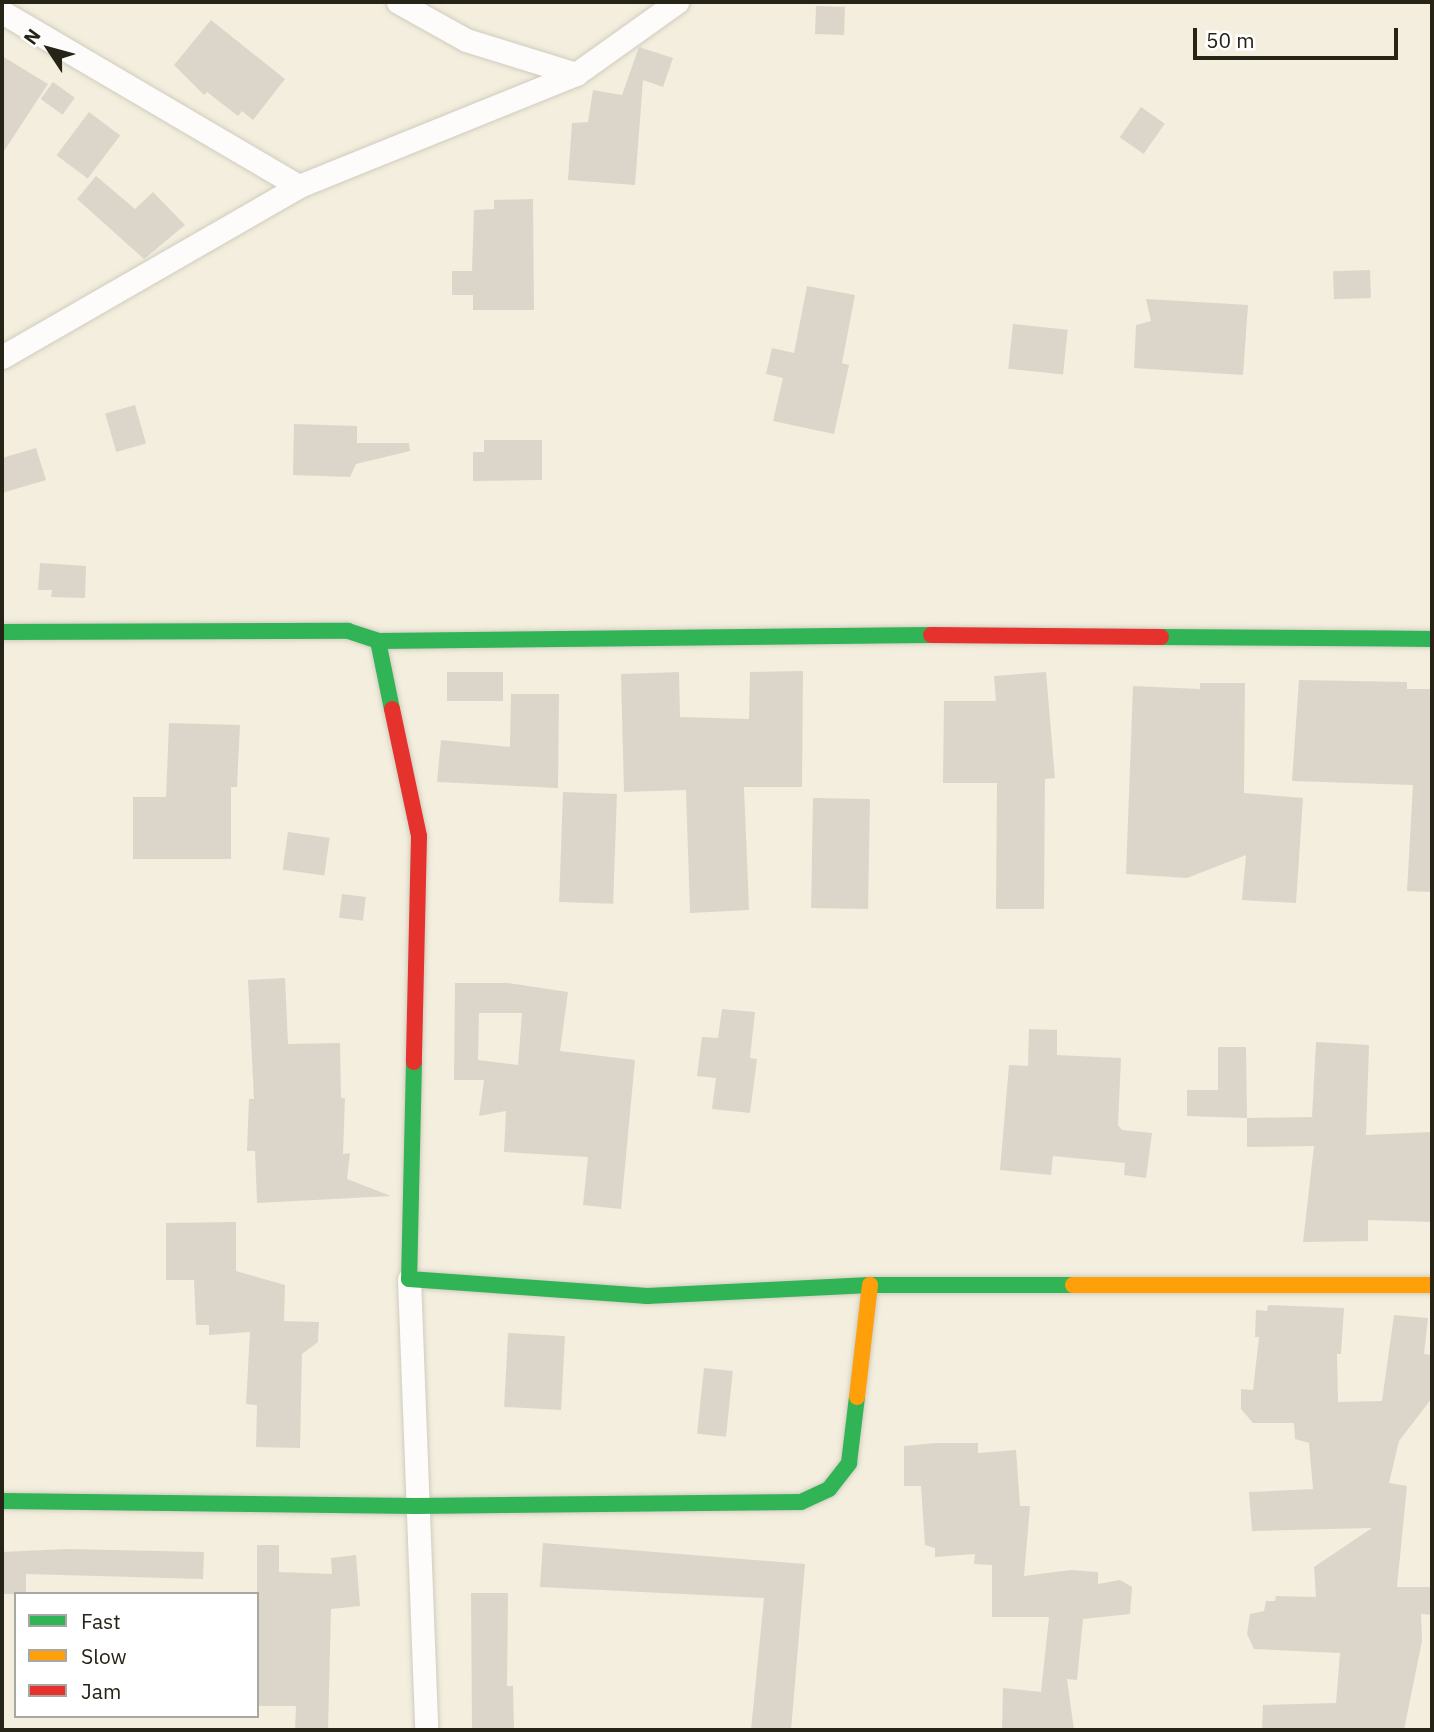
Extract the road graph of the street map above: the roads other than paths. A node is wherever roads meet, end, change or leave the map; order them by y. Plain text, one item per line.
1 (398, 2) edge
2 (677, 2) edge
3 (2, 12) edge
4 (576, 74) junction
5 (299, 186) junction
6 (2, 357) edge
7 (2, 632) edge
8 (1432, 639) edge
9 (378, 640) junction
10 (409, 1279) junction
11 (870, 1285) junction
12 (1432, 1285) edge
13 (2, 1501) edge
14 (416, 1506) junction
15 (426, 1730) edge

1 - 4 street
2 - 4 street
3 - 5 street
4 - 5 street
5 - 6 street
7 - 9 street
8 - 9 street
9 - 10 street
10 - 11 street
10 - 14 street
11 - 12 street
11 - 14 street
13 - 14 street
14 - 15 street

